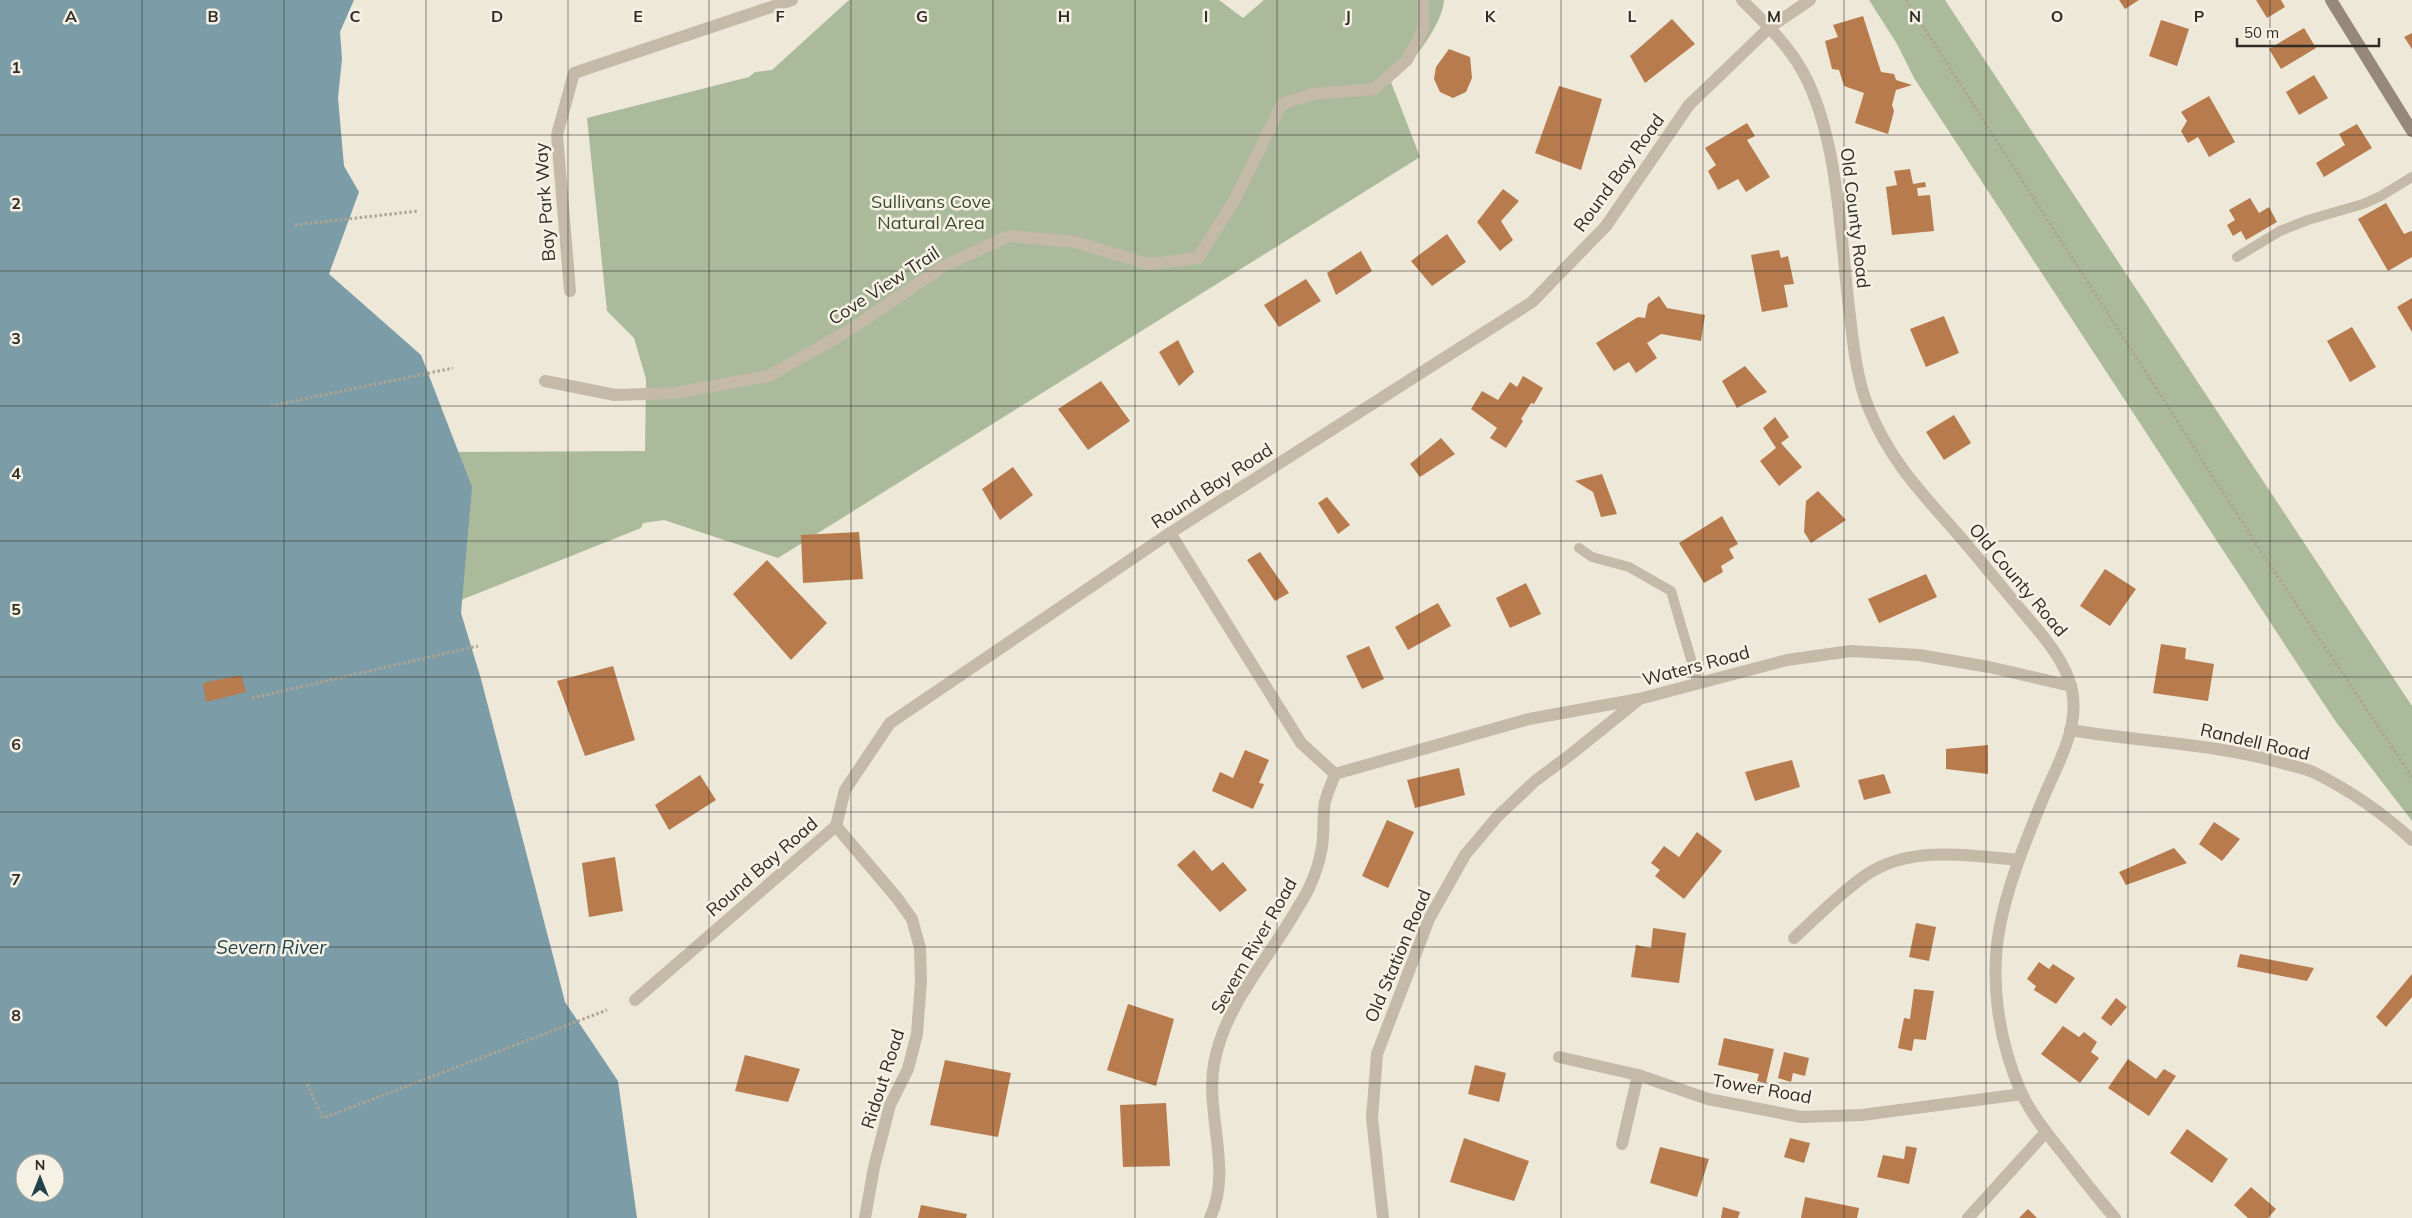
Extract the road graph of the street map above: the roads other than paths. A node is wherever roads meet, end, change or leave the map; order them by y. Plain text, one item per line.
1 (792, 0) edge
2 (1424, 0) edge
3 (1742, 0) edge
4 (1810, 0) edge
5 (2331, 0) edge
6 (1769, 28) junction
7 (2412, 131) edge
8 (2412, 177) edge
9 (2237, 257) dead end
10 (570, 291) dead end
11 (545, 381) dead end
12 (1170, 534) junction
13 (1578, 548) dead end
14 (1698, 683) junction
15 (2071, 686) junction
16 (1638, 699) junction
17 (2070, 730) junction
18 (1335, 774) junction
19 (836, 826) junction
20 (2412, 840) edge
21 (2018, 860) junction
22 (1794, 938) dead end
23 (636, 1000) dead end
24 (1559, 1057) dead end
25 (1638, 1075) junction
26 (2022, 1094) junction
27 (2046, 1132) junction
28 (1622, 1144) dead end
29 (865, 1218) edge
30 (1210, 1218) edge
31 (1383, 1218) edge
32 (1968, 1218) edge
33 (2115, 1218) edge

1 - 10 street, Bay Park Way
2 - 11 street, Cove View Trail
3 - 6 street, Old County Road
4 - 6 street, Round Bay Road
5 - 7 street
6 - 12 street, Round Bay Road
6 - 15 street, Old County Road
8 - 9 lane
12 - 18 street
12 - 19 street, Round Bay Road
13 - 14 lane
14 - 15 street, Waters Road
14 - 16 street, Waters Road
15 - 17 street, Old County Road
16 - 18 street, Waters Road
16 - 31 street, Old Station Road
17 - 20 street, Randell Road
17 - 21 street, Old County Road
18 - 30 street, Severn River Road
19 - 23 street, Round Bay Road
19 - 29 street, Ridout Road
21 - 22 street
21 - 26 street, Old County Road
24 - 25 street, Tower Road
25 - 26 street, Tower Road
25 - 28 street
26 - 27 street, Old County Road
27 - 32 street
27 - 33 street, Old County Road

